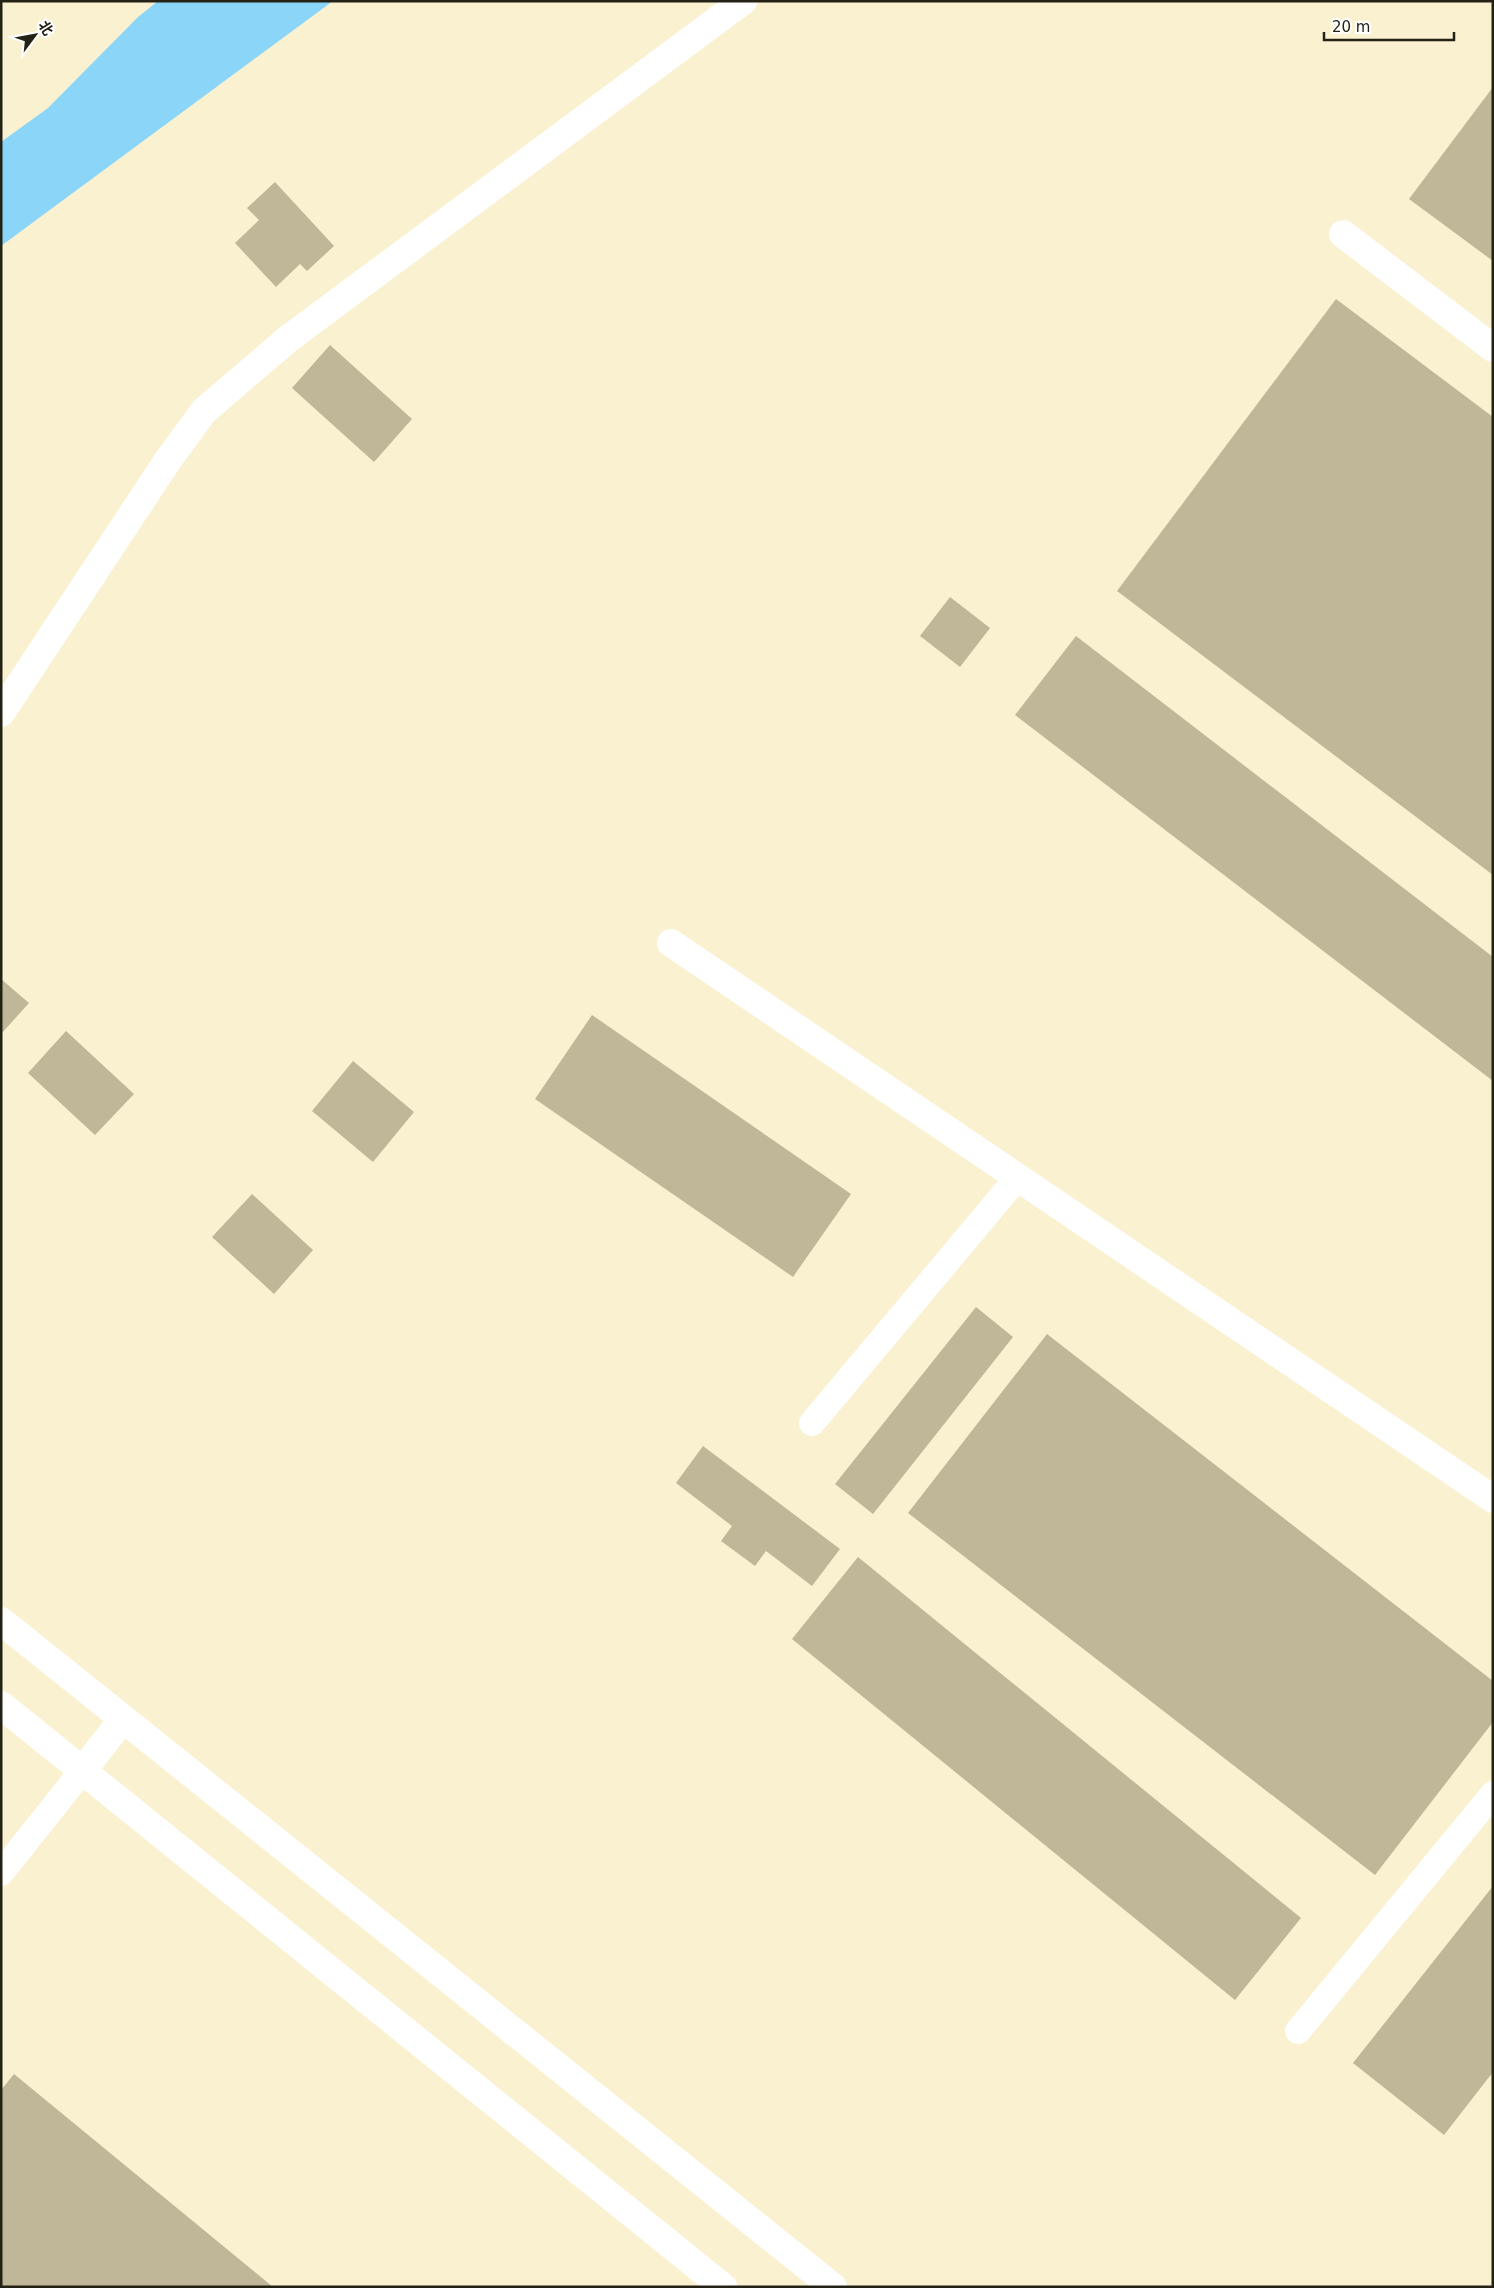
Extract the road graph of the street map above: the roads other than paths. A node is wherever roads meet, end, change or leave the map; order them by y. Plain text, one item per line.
1 (742, 1) edge
2 (1342, 234) dead end
3 (1493, 348) edge
4 (1, 713) edge
5 (671, 943) dead end
6 (1018, 1177) junction
7 (812, 1423) dead end
8 (1493, 1499) edge
9 (1, 1621) edge
10 (1, 1705) edge
11 (124, 1719) junction
12 (83, 1770) junction
13 (1493, 1794) edge
14 (1, 1873) edge
15 (1298, 2030) dead end
16 (829, 2285) edge
17 (723, 2287) edge

1 - 4 street
2 - 3 street
5 - 6 street
6 - 7 lane
6 - 8 street
9 - 11 street
10 - 12 street
11 - 12 street
11 - 16 street
12 - 14 lane
12 - 17 street
13 - 15 lane

